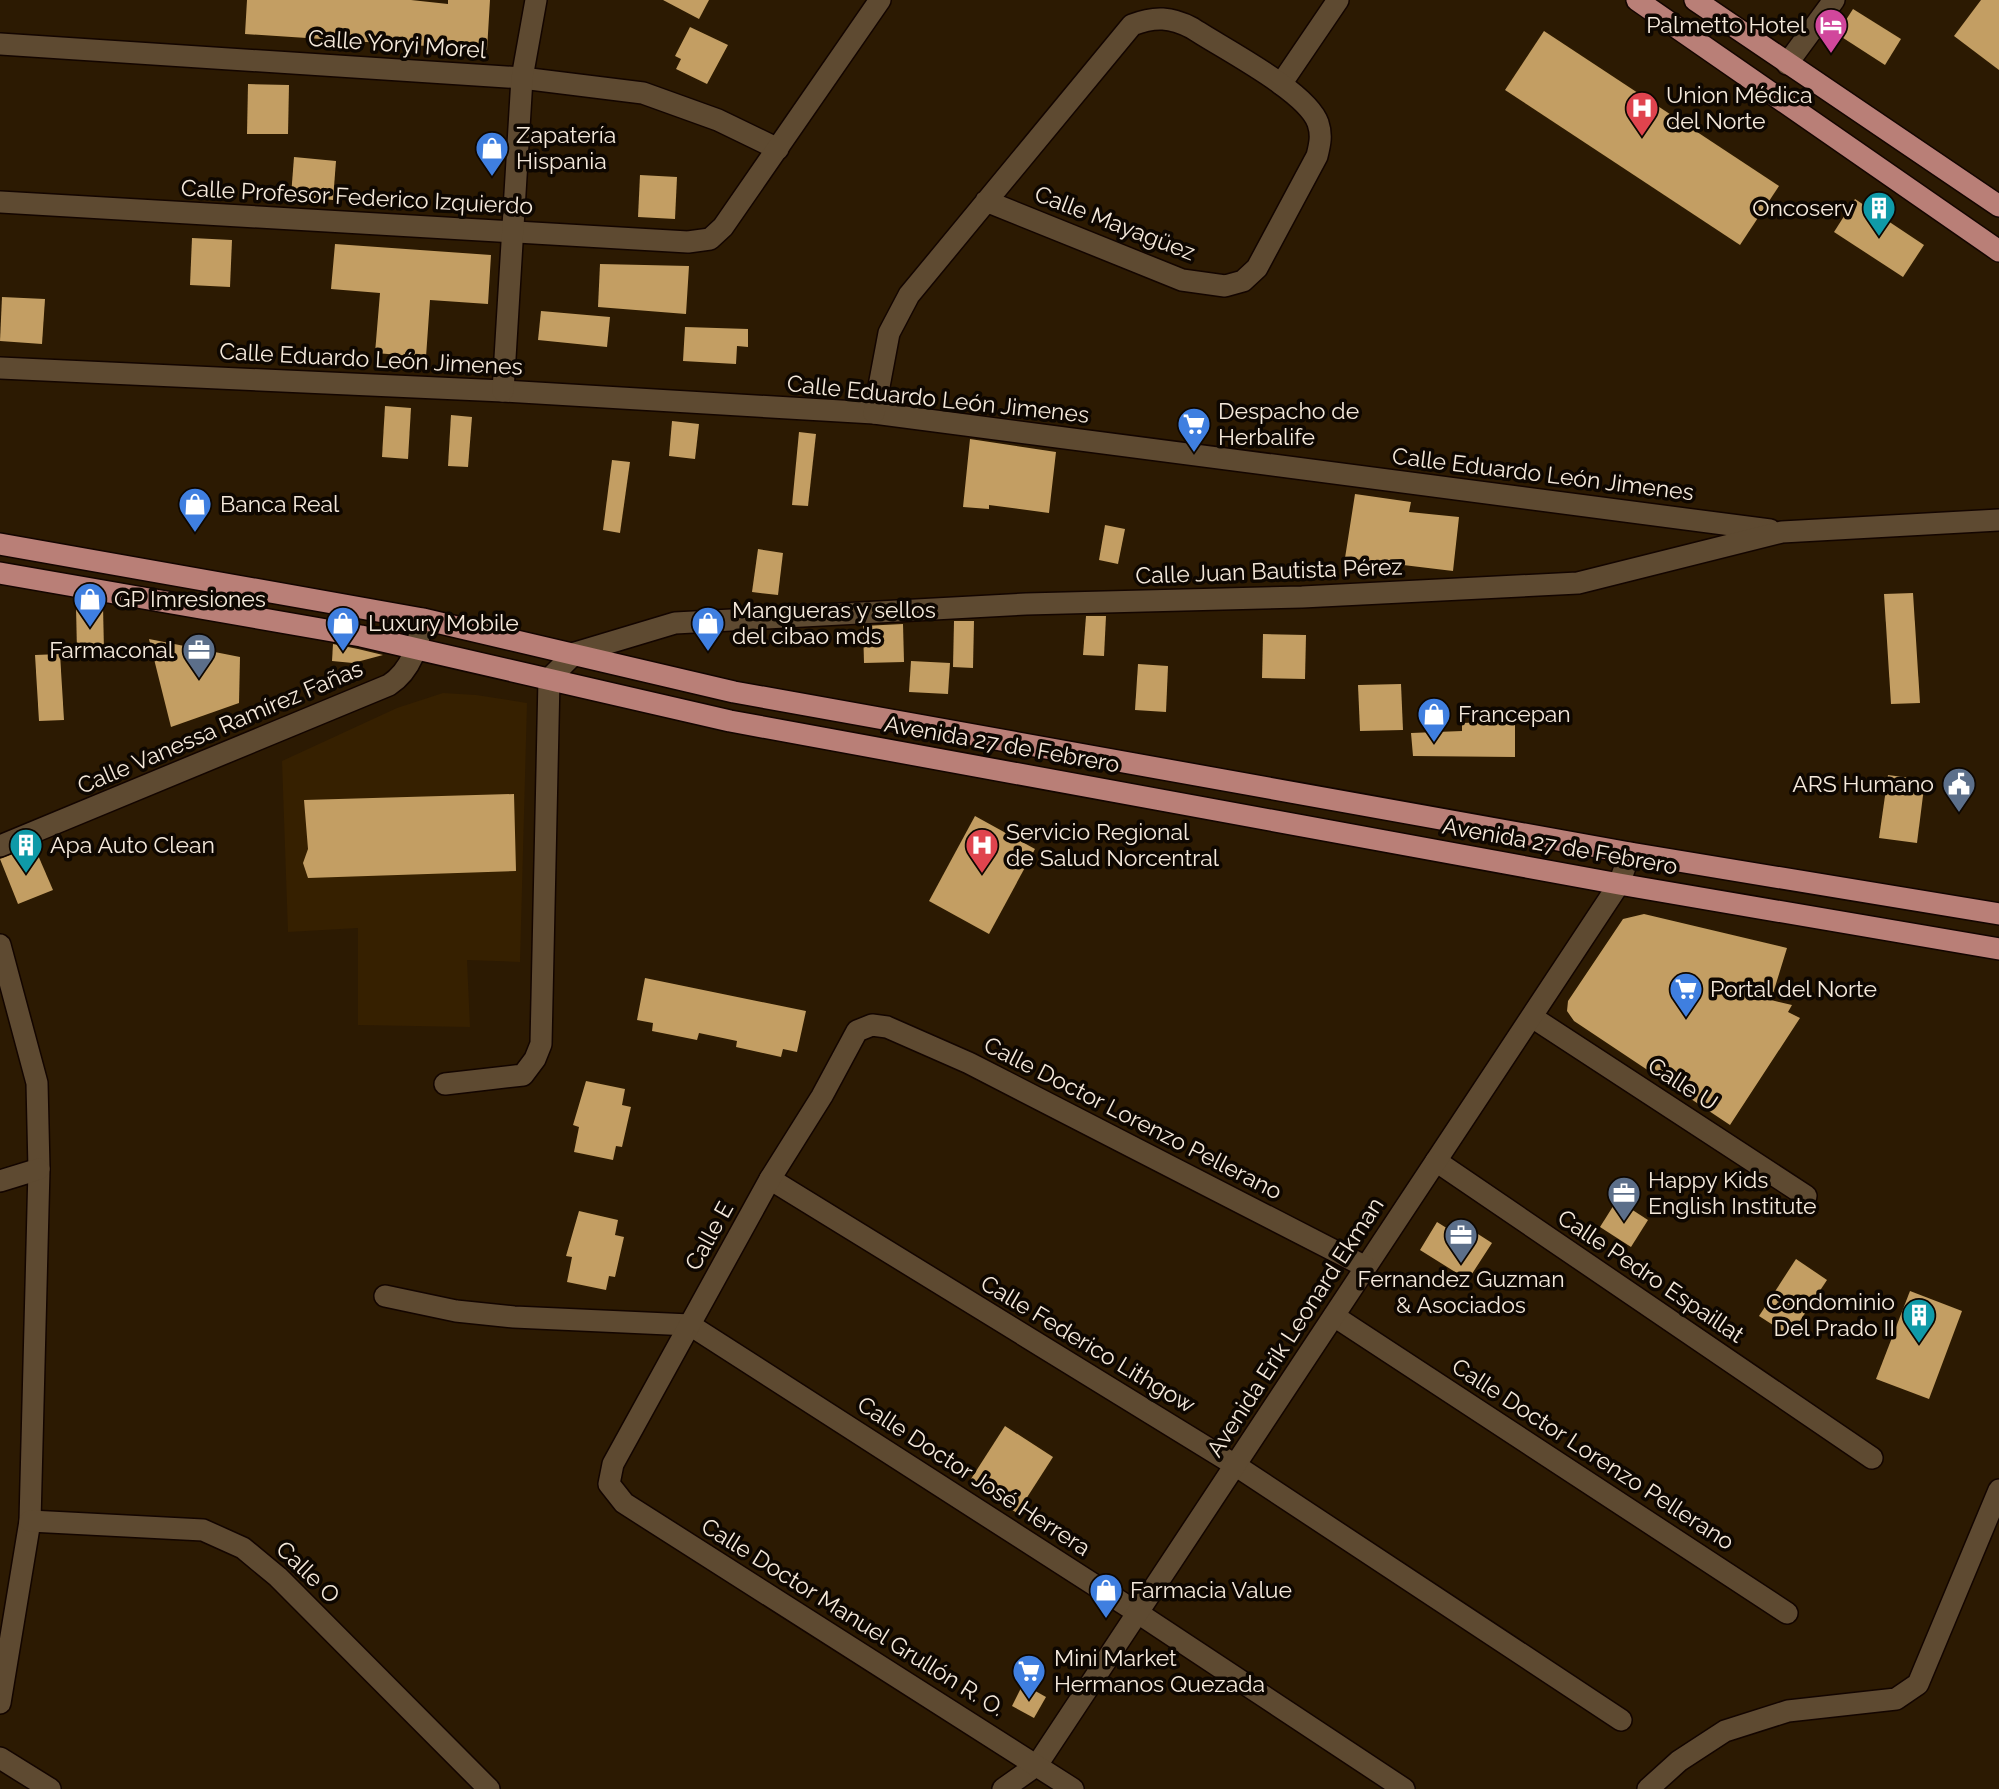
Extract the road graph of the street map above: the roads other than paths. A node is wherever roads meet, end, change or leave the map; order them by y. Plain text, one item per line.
1 (536, 0) edge
2 (880, 0) edge
3 (1338, 0) edge
4 (1637, 0) edge
5 (1695, 0) edge
6 (1834, 0) edge
7 (0, 44) edge
8 (1787, 64) junction
9 (522, 78) junction
10 (1281, 84) junction
11 (778, 149) junction
12 (986, 201) junction
13 (0, 202) edge
14 (1999, 206) edge
15 (510, 233) junction
16 (1999, 251) edge
17 (0, 368) edge
18 (503, 391) junction
19 (874, 413) junction
20 (1999, 520) edge
21 (1782, 532) junction
22 (0, 544) edge
23 (0, 573) edge
24 (423, 620) junction
25 (417, 649) junction
26 (575, 653) junction
27 (549, 679) junction
28 (0, 846) edge
29 (1630, 853) junction
30 (1619, 884) junction
31 (1999, 915) edge
32 (0, 945) edge
33 (1999, 949) edge
34 (1532, 1017) junction
35 (872, 1024) joint
36 (445, 1084) dead end
37 (1436, 1161) junction
38 (39, 1169) junction
39 (770, 1180) junction
40 (0, 1181) edge
41 (1806, 1196) dead end
42 (1366, 1267) junction
43 (385, 1296) dead end
44 (1334, 1315) junction
45 (690, 1325) junction
46 (1872, 1458) dead end
47 (1236, 1465) junction
48 (609, 1484) joint
49 (1999, 1491) edge
50 (30, 1521) junction
51 (1138, 1613) junction
52 (1787, 1614) dead end
53 (0, 1703) edge
54 (1620, 1720) dead end
55 (0, 1758) edge
56 (1037, 1765) junction
57 (50, 1789) edge
58 (489, 1789) edge
59 (1003, 1789) edge
60 (1073, 1789) edge
61 (1404, 1789) edge
62 (1648, 1789) edge

1 - 9 street
2 - 11 street
3 - 10 street
4 - 16 main road
5 - 8 main road
6 - 8 street
7 - 9 street, Calle Yoryi Morel
8 - 14 main road
9 - 11 street, Calle Yoryi Morel
9 - 15 street
10 - 12 street, Calle Mayagüez
10 - 12 street, Calle Mayagüez
11 - 15 street, Calle Profesor Federico Izquierdo
12 - 19 street, Calle Mayagüez
13 - 15 street, Calle Profesor Federico Izquierdo
15 - 18 street
17 - 18 street, Calle Eduardo León Jimenes
18 - 19 street, Calle Eduardo León Jimenes
19 - 21 street, Calle Eduardo León Jimenes
20 - 21 street, Calle Juan Bautista Pérez
21 - 26 street, Calle Juan Bautista Pérez
22 - 24 main road, Avenida 27 de Febrero
23 - 25 main road, Avenida 27 de Febrero
24 - 25 street, Calle Vanessa Ramírez Fañas
24 - 26 main road, Avenida 27 de Febrero
25 - 27 main road, Avenida 27 de Febrero
25 - 28 street, Calle Vanessa Ramírez Fañas
26 - 27 street, Calle Juan Bautista Pérez
26 - 29 main road, Avenida 27 de Febrero
27 - 30 main road, Avenida 27 de Febrero
27 - 36 street
29 - 30 street, Avenida Erik Leonard Ekman
29 - 31 main road, Avenida 27 de Febrero
30 - 33 main road, Avenida 27 de Febrero
30 - 34 street, Avenida Erik Leonard Ekman
32 - 38 street
34 - 37 street, Avenida Erik Leonard Ekman
34 - 41 street, Calle U
35 - 39 street, Calle E
35 - 42 street, Calle Doctor Lorenzo Pellerano
37 - 42 street, Avenida Erik Leonard Ekman
37 - 46 street, Calle Pedro Espaillat
38 - 40 street
38 - 50 street
39 - 45 street, Calle E
39 - 47 street, Calle Federico Lithgow
42 - 44 street, Avenida Erik Leonard Ekman
43 - 45 street
44 - 47 street, Avenida Erik Leonard Ekman
44 - 52 street, Calle Doctor Lorenzo Pellerano
45 - 48 street, Calle E
45 - 51 street, Calle Doctor José Herrera
47 - 51 street, Avenida Erik Leonard Ekman
47 - 54 street, Calle Federico Lithgow
48 - 56 street, Calle Doctor Manuel Grullón R. O.
49 - 62 street
50 - 53 street
50 - 58 street, Calle O
51 - 56 street, Avenida Erik Leonard Ekman
51 - 61 street, Calle Doctor José Herrera
55 - 57 street
56 - 59 street, Avenida Erik Leonard Ekman
56 - 60 street, Calle Doctor Manuel Grullón R. O.

